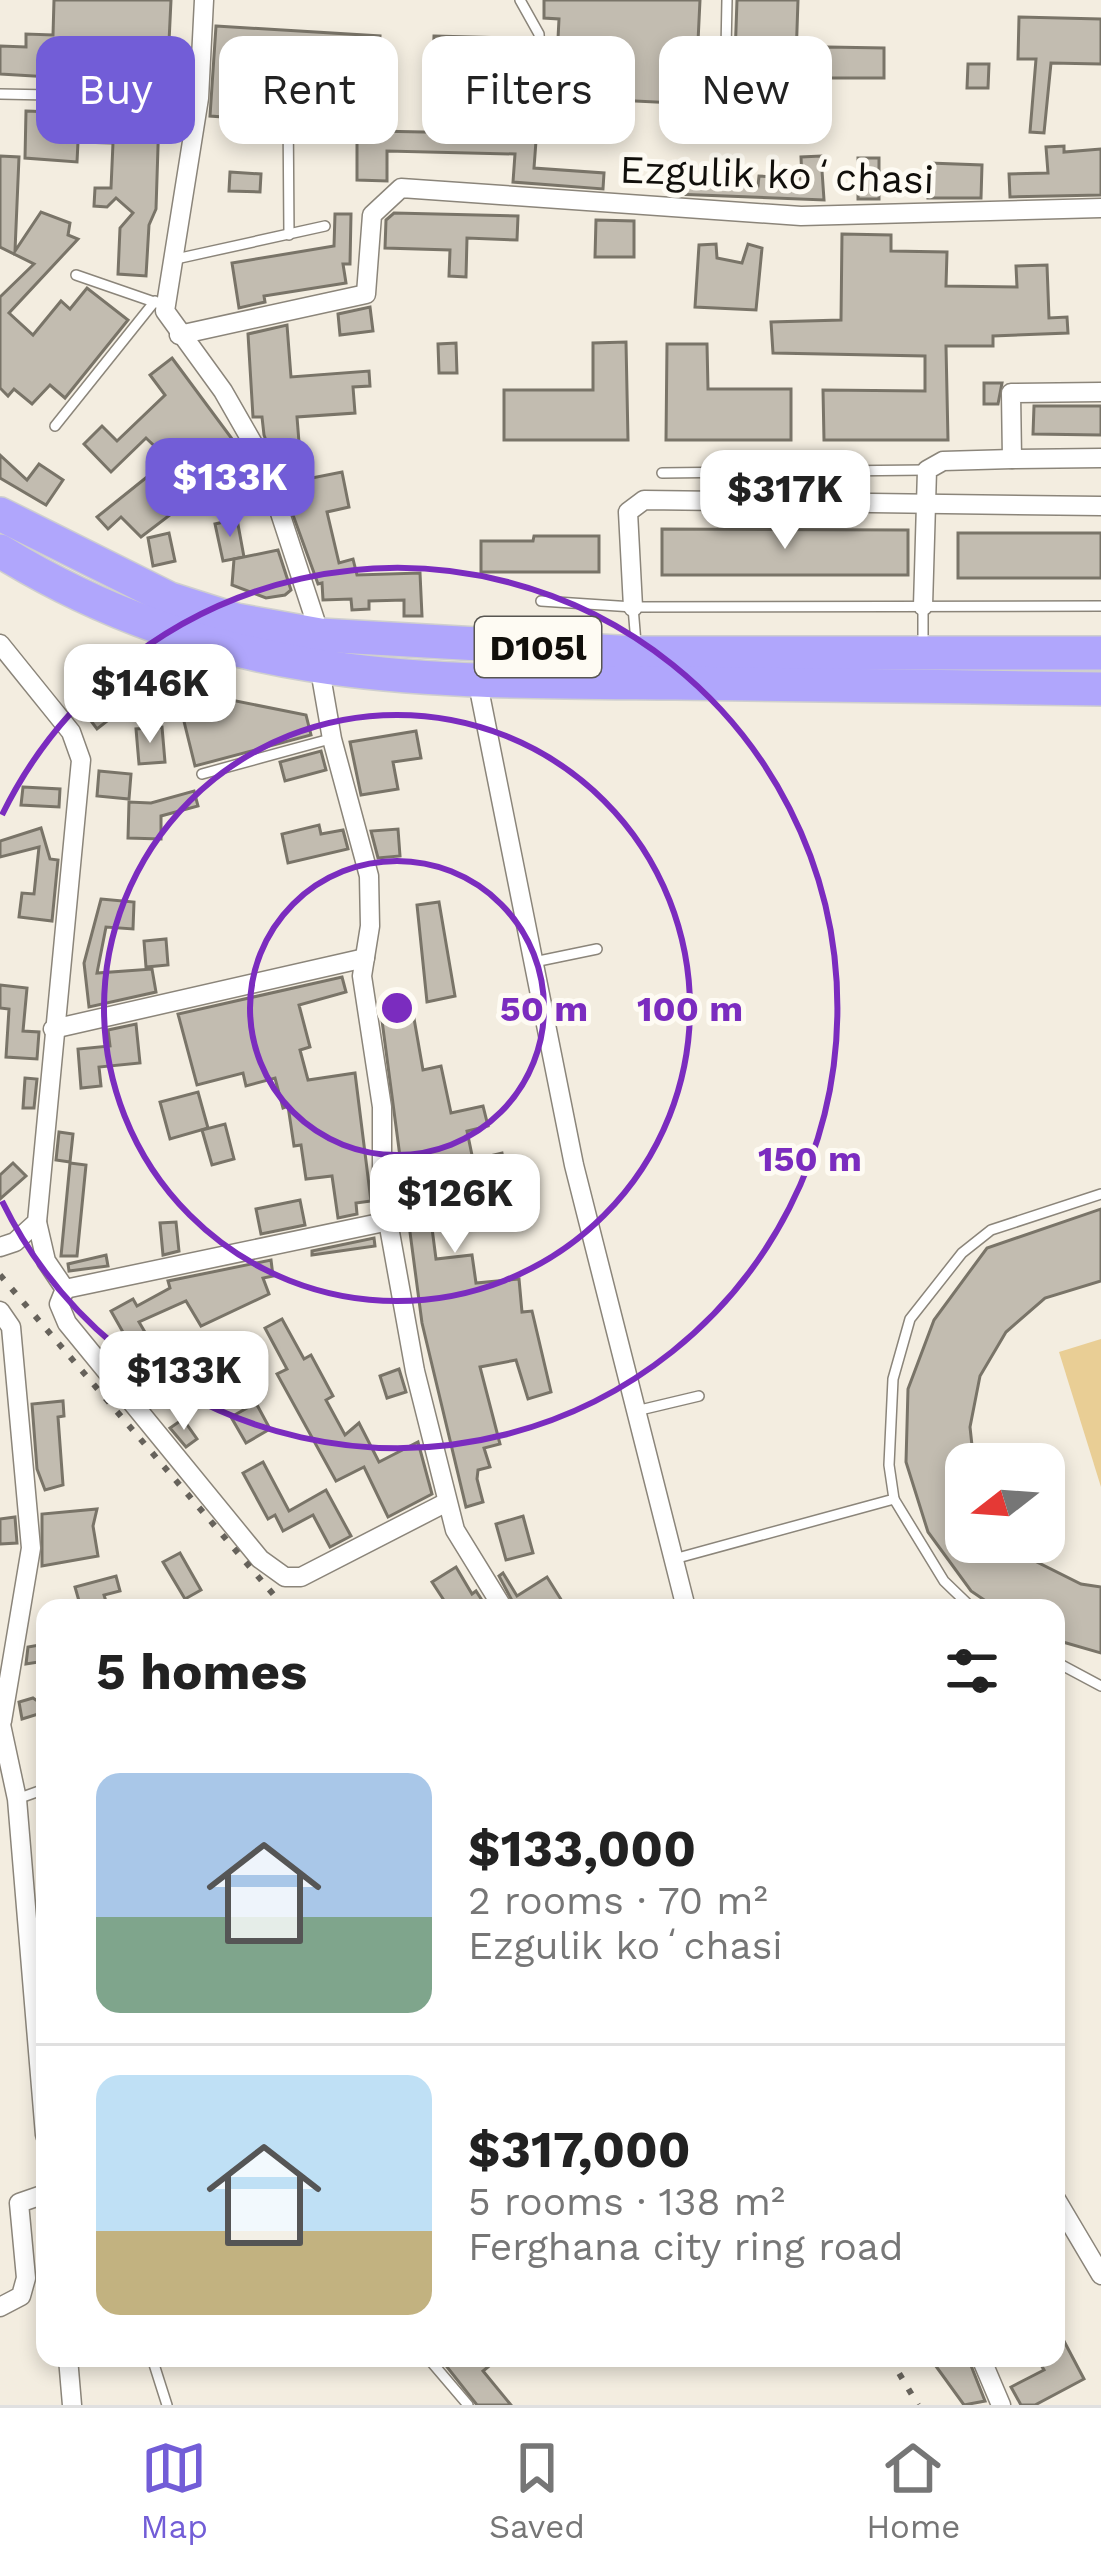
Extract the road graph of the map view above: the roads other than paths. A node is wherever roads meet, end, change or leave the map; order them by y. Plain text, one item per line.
1 (204, 0) edge
2 (520, 0) edge
3 (727, 0) edge
4 (539, 36) edge
5 (726, 36) edge
6 (0, 94) edge
7 (199, 98) junction
8 (288, 144) edge
9 (1101, 208) edge
10 (325, 226) dead end
11 (289, 235) junction
12 (176, 259) junction
13 (76, 275) dead end
14 (160, 306) junction
15 (179, 335) junction
16 (1101, 392) edge
17 (55, 425) dead end
18 (1101, 458) edge
19 (1012, 459) junction
20 (928, 470) junction
21 (662, 473) dead end
22 (925, 502) junction
23 (1101, 506) edge
24 (0, 514) edge
25 (0, 551) edge
26 (542, 601) dead end
27 (923, 606) junction
28 (1101, 606) edge
29 (633, 607) junction
30 (320, 635) junction
31 (0, 644) edge
32 (922, 652) junction
33 (636, 653) junction
34 (1101, 653) edge
35 (320, 670) junction
36 (478, 684) junction
37 (1101, 689) edge
38 (332, 739) junction
39 (202, 774) dead end
40 (597, 949) dead end
41 (365, 958) junction
42 (533, 962) junction
43 (53, 1029) junction
44 (1101, 1194) edge
45 (389, 1221) junction
46 (37, 1222) junction
47 (0, 1247) edge
48 (65, 1289) junction
49 (0, 1311) edge
50 (698, 1396) dead end
51 (636, 1412) junction
52 (894, 1499) junction
53 (447, 1502) junction
54 (674, 1559) junction
55 (497, 1599) edge
56 (684, 1599) edge
57 (963, 1599) edge
58 (1065, 1667) edge
59 (1101, 1686) edge
60 (1, 1720) edge
61 (36, 1792) edge
62 (17, 1798) junction
63 (36, 2026) edge
64 (9, 2202) edge
65 (1065, 2214) edge
66 (1101, 2275) edge
67 (0, 2307) edge
68 (69, 2367) edge
69 (155, 2367) edge
70 (436, 2367) edge
71 (985, 2367) edge
72 (72, 2405) edge
73 (166, 2405) edge
74 (468, 2405) edge
75 (1001, 2405) edge

1 - 7 street
2 - 4 lane
3 - 5 lane
6 - 7 lane
7 - 12 street
8 - 11 lane
9 - 15 street, Ezgulik koʻchasi
10 - 11 lane
11 - 12 lane
12 - 14 street
13 - 14 lane
14 - 15 street
14 - 17 lane
15 - 30 street
16 - 19 street
18 - 19 street
19 - 20 street
20 - 21 lane
20 - 22 street
22 - 23 street
22 - 27 street
22 - 29 street
24 - 30 highway, D105l
25 - 35 highway, D105l
26 - 29 lane
27 - 28 lane
27 - 29 lane
27 - 32 lane
29 - 33 lane
30 - 33 highway, D105l
30 - 35 street
31 - 43 street
32 - 33 highway, D105l
32 - 34 highway, D105l
35 - 36 highway, D105l
35 - 38 street
36 - 37 highway, D105l
36 - 42 street
38 - 39 lane
38 - 41 street
40 - 42 lane
41 - 43 street
41 - 45 street
42 - 51 street
43 - 46 street
44 - 52 lane
45 - 48 street
45 - 53 street
46 - 47 street
46 - 48 street
48 - 53 street
49 - 60 street
50 - 51 lane
51 - 54 street
52 - 54 lane
52 - 57 lane
53 - 55 street
54 - 56 street
58 - 59 lane
60 - 62 street
61 - 62 lane
62 - 63 street
64 - 67 street
65 - 66 street
68 - 72 street
69 - 73 lane
70 - 74 lane
71 - 75 street

